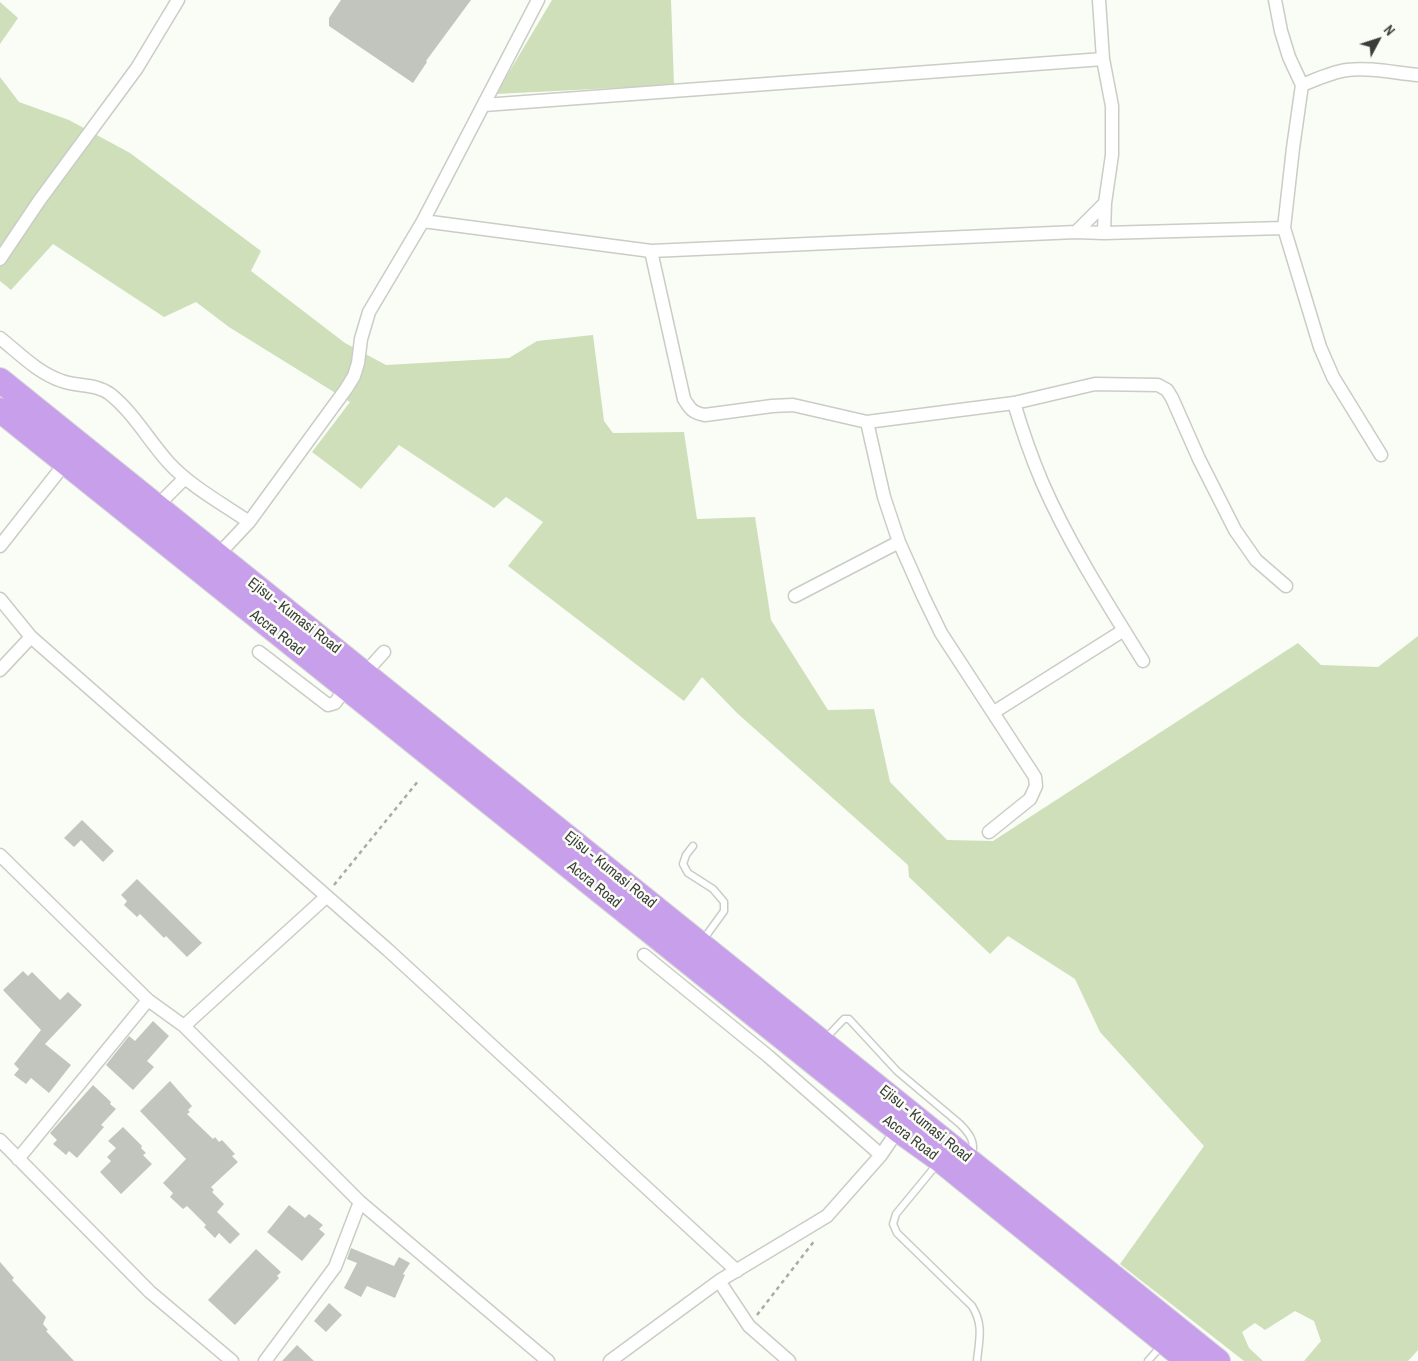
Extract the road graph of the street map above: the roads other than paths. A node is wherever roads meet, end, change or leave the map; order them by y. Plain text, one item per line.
1 (178, 0) edge
2 (538, 0) edge
3 (1099, 0) edge
4 (1276, 0) edge
5 (1103, 60) junction
6 (1418, 75) edge
7 (1302, 85) junction
8 (484, 105) junction
9 (1105, 203) junction
10 (423, 220) junction
11 (1284, 228) junction
12 (1076, 232) junction
13 (1104, 233) junction
14 (651, 251) junction
15 (0, 259) edge
16 (0, 338) edge
17 (0, 380) edge
18 (1014, 403) junction
19 (0, 410) edge
20 (867, 422) junction
21 (1380, 456) dead end
22 (66, 462) junction
23 (185, 478) junction
24 (156, 507) junction
25 (249, 522) junction
26 (899, 542) junction
27 (0, 546) edge
28 (217, 556) junction
29 (1286, 586) dead end
30 (795, 596) dead end
31 (0, 599) edge
32 (1124, 630) junction
33 (31, 637) junction
34 (259, 652) dead end
35 (384, 652) dead end
36 (1143, 661) dead end
37 (0, 670) edge
38 (356, 679) junction
39 (994, 712) junction
40 (989, 832) dead end
41 (693, 846) dead end
42 (0, 855) edge
43 (326, 897) junction
44 (700, 943) junction
45 (644, 955) dead end
46 (148, 1000) junction
47 (184, 1026) junction
48 (822, 1041) junction
49 (898, 1130) junction
50 (0, 1140) edge
51 (881, 1155) junction
52 (18, 1159) junction
53 (969, 1159) junction
54 (940, 1160) junction
55 (360, 1202) junction
56 (736, 1271) junction
57 (719, 1281) junction
58 (1164, 1342) junction
59 (232, 1361) edge
60 (264, 1361) edge
61 (548, 1361) edge
62 (610, 1361) edge
63 (789, 1361) edge
64 (977, 1361) edge
65 (1148, 1361) edge
66 (1188, 1361) edge
67 (1218, 1361) edge

1 - 15 street
2 - 8 street
3 - 5 street
4 - 7 street
5 - 8 street
5 - 9 street
6 - 7 street
7 - 11 street
8 - 10 street
9 - 12 street
9 - 13 street
10 - 14 street
10 - 25 street
11 - 13 street
11 - 21 street
12 - 13 street
12 - 14 street
14 - 20 street
16 - 23 street
17 - 24 highway, Ejisu - Kumasi Road
18 - 20 street
18 - 29 street
18 - 32 street
19 - 22 highway, Accra Road
20 - 26 street
22 - 27 street
22 - 38 highway, Accra Road
23 - 24 street
23 - 25 street
24 - 28 highway, Ejisu - Kumasi Road
25 - 28 street
26 - 30 street
26 - 39 street
28 - 38 highway, Ejisu - Kumasi Road
31 - 33 street
32 - 36 street
32 - 39 street
33 - 37 street
33 - 43 street
34 - 38 street
35 - 38 street
38 - 44 highway, Ejisu - Kumasi Road
38 - 49 highway, Accra Road
39 - 40 street
41 - 44 lane
42 - 46 street
43 - 47 street
43 - 56 street
44 - 48 highway, Ejisu - Kumasi Road
45 - 51 street
46 - 47 street
46 - 52 street
47 - 55 street
48 - 53 highway, Ejisu - Kumasi Road
48 - 53 lane
49 - 51 street
49 - 54 highway, Accra Road
50 - 52 street
51 - 56 street
52 - 59 street
53 - 67 highway, Ejisu - Kumasi Road
54 - 58 highway, Accra Road
54 - 64 lane
55 - 60 street
55 - 61 street
56 - 57 street
57 - 62 street
57 - 63 street
58 - 65 lane
58 - 66 highway, Accra Road

